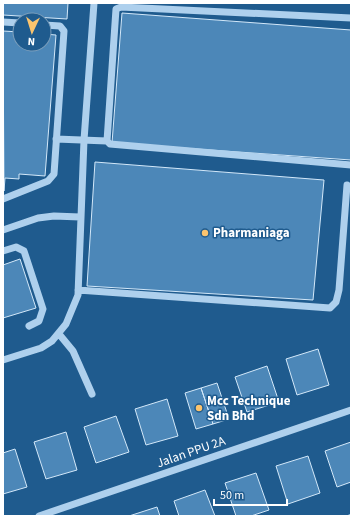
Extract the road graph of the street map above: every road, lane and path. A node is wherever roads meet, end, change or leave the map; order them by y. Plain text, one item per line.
1 (94, 3) edge
2 (351, 18) edge
3 (52, 26) edge
4 (56, 139) junction
5 (84, 140) junction
6 (107, 141) junction
7 (351, 166) edge
8 (347, 185) dead end
9 (3, 199) edge
10 (80, 217) junction
11 (3, 230) edge
12 (3, 251) edge
13 (78, 290) junction
14 (29, 326) dead end
15 (59, 334) junction
16 (3, 360) edge
17 (92, 394) dead end
18 (351, 410) edge
19 (39, 516) edge

1 - 5 street
2 - 6 street
3 - 4 street
4 - 5 street
4 - 9 street
5 - 6 street
5 - 10 street
6 - 7 street
8 - 13 street
10 - 11 street
10 - 13 street
12 - 14 street
13 - 15 street
15 - 16 street
15 - 17 street
18 - 19 street, Jalan PPU 2A

